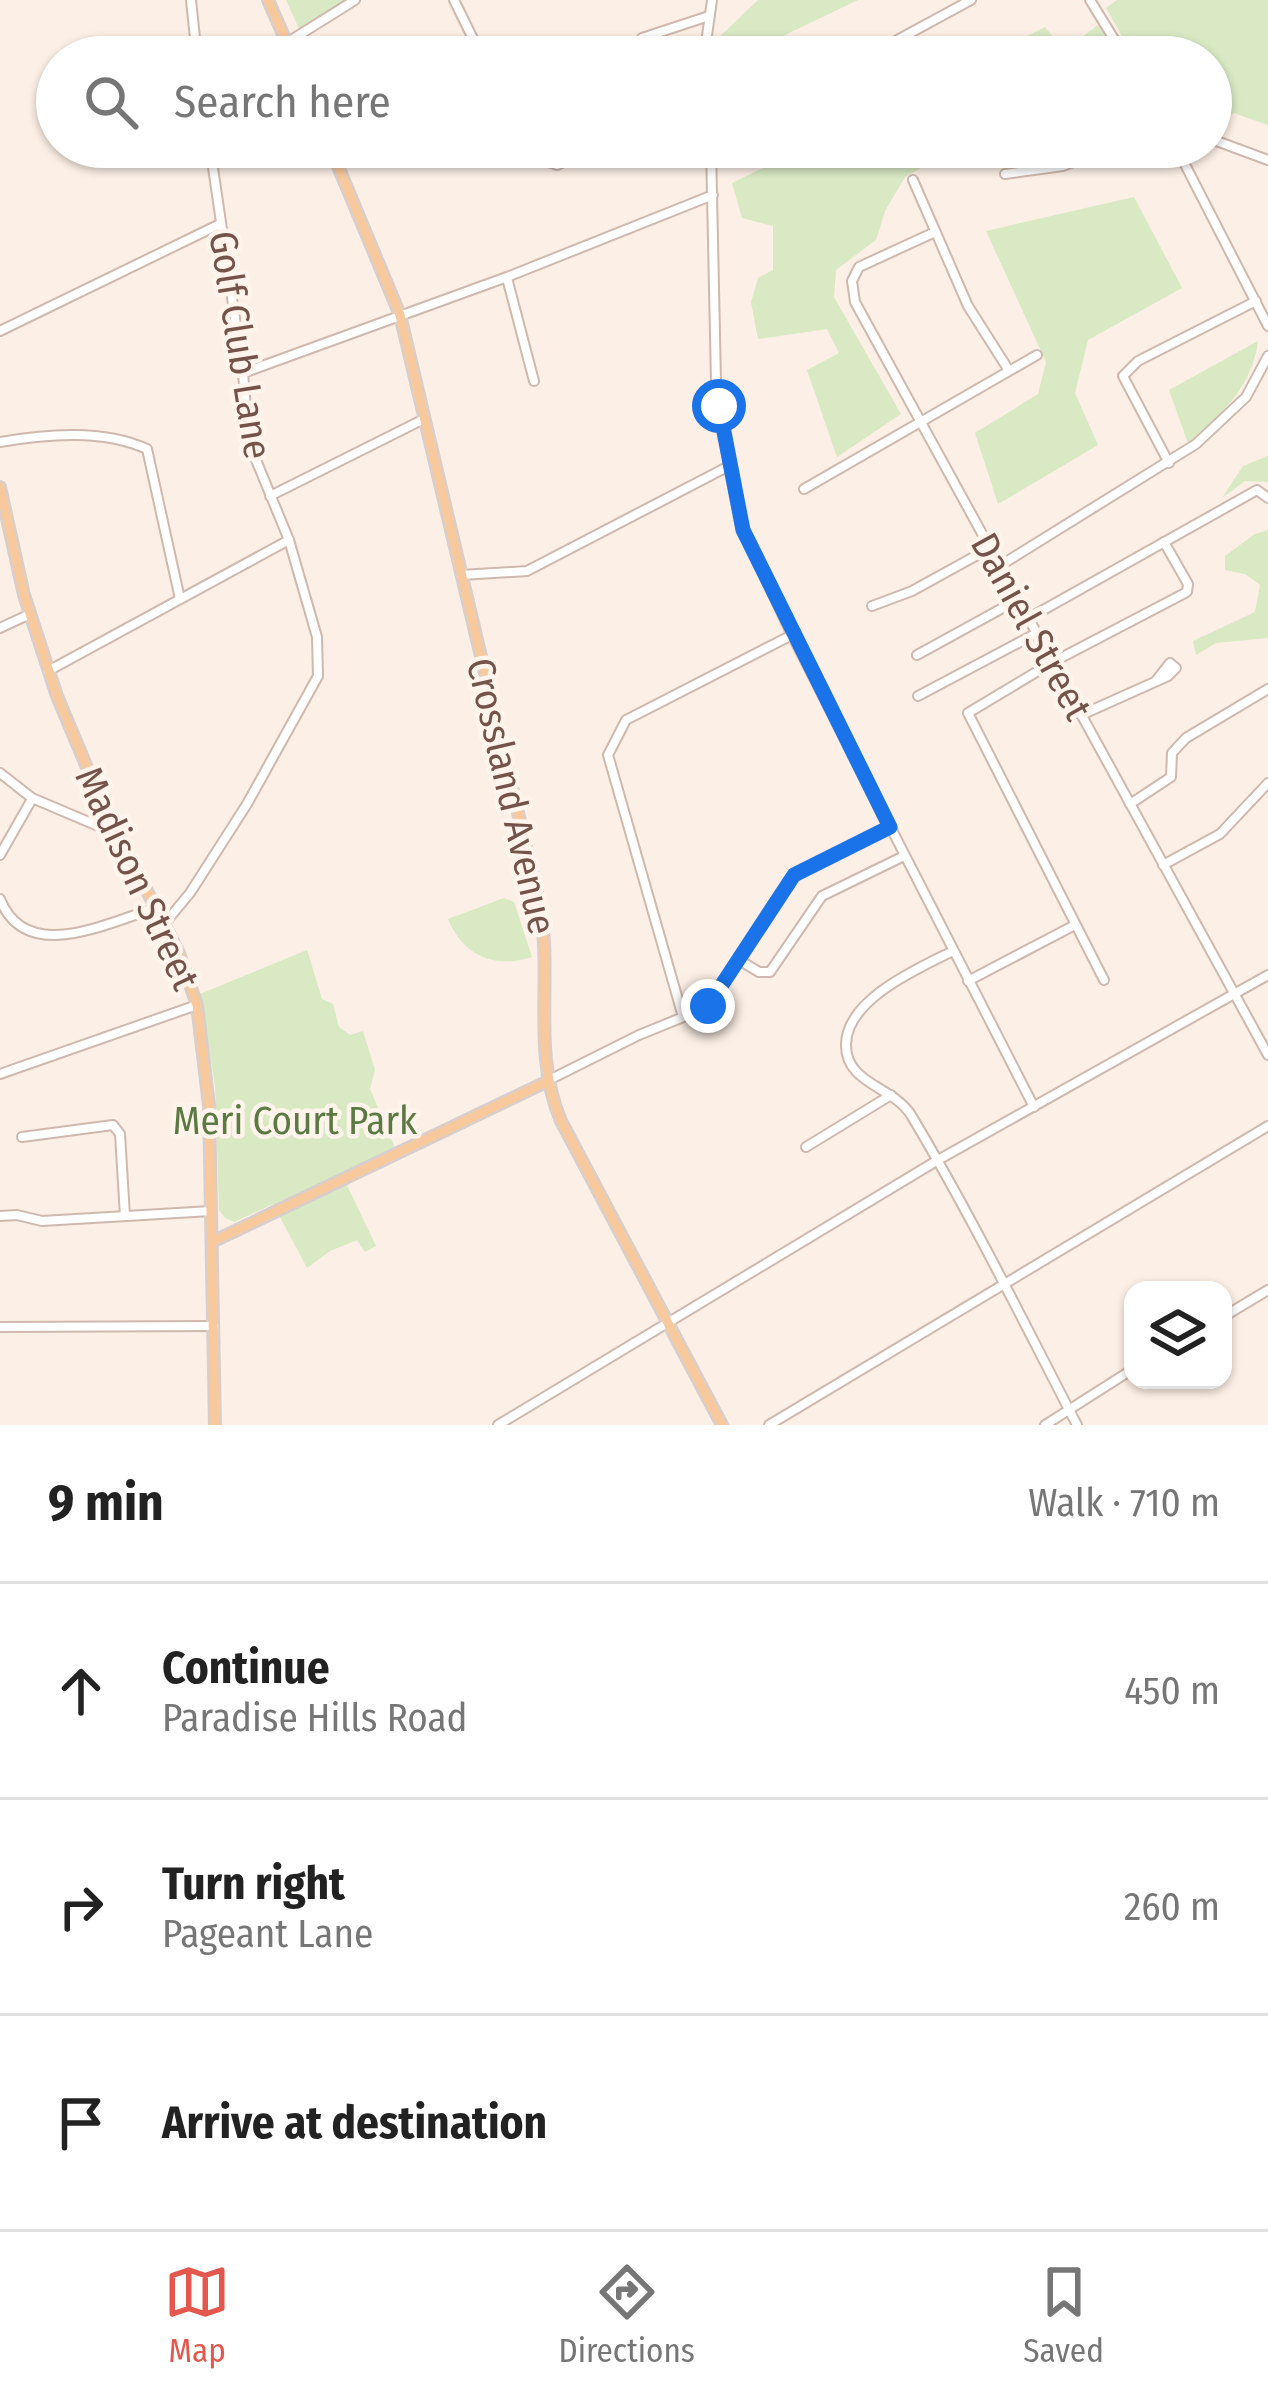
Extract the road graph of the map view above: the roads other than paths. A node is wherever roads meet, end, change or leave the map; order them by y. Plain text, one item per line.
1 (191, 0) edge
2 (268, 0) edge
3 (355, 0) edge
4 (454, 0) edge
5 (712, 0) edge
6 (971, 0) edge
7 (1090, 0) edge
8 (709, 16) junction
9 (194, 36) edge
10 (284, 36) edge
11 (297, 36) edge
12 (472, 36) edge
13 (648, 36) edge
14 (707, 36) edge
15 (905, 36) edge
16 (1112, 36) edge
17 (1232, 147) edge
18 (1268, 160) edge
19 (213, 168) edge
20 (339, 168) edge
21 (712, 168) edge
22 (1048, 168) edge
23 (1187, 168) edge
24 (1005, 174) dead end
25 (913, 180) dead end
26 (714, 195) junction
27 (220, 224) junction
28 (935, 232) junction
29 (507, 277) junction
30 (1256, 301) junction
31 (400, 316) junction
32 (1268, 326) edge
33 (0, 331) edge
34 (1037, 355) dead end
35 (1268, 356) edge
36 (1007, 369) junction
37 (243, 373) junction
38 (534, 381) dead end
39 (424, 419) junction
40 (919, 419) junction
41 (0, 442) edge
42 (1169, 463) junction
43 (729, 466) junction
44 (0, 487) edge
45 (804, 489) dead end
46 (270, 496) junction
47 (1268, 498) edge
48 (289, 540) junction
49 (1164, 542) junction
50 (990, 548) junction
51 (1000, 565) junction
52 (461, 575) junction
53 (180, 599) junction
54 (1019, 599) junction
55 (872, 606) dead end
56 (30, 614) junction
57 (1029, 618) junction
58 (0, 628) edge
59 (1037, 633) junction
60 (792, 634) junction
61 (917, 655) dead end
62 (1053, 662) junction
63 (48, 671) junction
64 (1156, 682) dead end
65 (1268, 689) edge
66 (918, 696) dead end
67 (1082, 716) junction
68 (0, 773) edge
69 (1268, 783) edge
70 (32, 799) junction
71 (1130, 804) junction
72 (890, 827) junction
73 (117, 834) junction
74 (0, 855) edge
75 (904, 856) junction
76 (1163, 866) junction
77 (0, 898) edge
78 (158, 908) junction
79 (165, 923) junction
80 (1073, 925) junction
81 (953, 951) junction
82 (739, 960) junction
83 (1268, 976) edge
84 (1104, 980) dead end
85 (968, 981) junction
86 (1234, 995) junction
87 (197, 1005) junction
88 (683, 1017) junction
89 (1268, 1055) edge
90 (0, 1074) edge
91 (546, 1082) junction
92 (892, 1094) junction
93 (1034, 1107) junction
94 (1268, 1126) edge
95 (22, 1137) dead end
96 (806, 1147) dead end
97 (938, 1160) junction
98 (213, 1210) junction
99 (0, 1216) edge
100 (125, 1216) junction
101 (212, 1242) junction
102 (1003, 1285) junction
103 (1268, 1290) edge
104 (1232, 1312) edge
105 (669, 1323) junction
106 (216, 1326) junction
107 (0, 1327) edge
108 (1124, 1374) edge
109 (1068, 1407) junction
110 (787, 1420) edge
111 (215, 1425) edge
112 (498, 1425) edge
113 (722, 1425) edge
114 (769, 1425) edge
115 (1046, 1425) edge
116 (1077, 1425) edge

1 - 9 street
2 - 10 main road
3 - 11 street
4 - 12 street
5 - 8 street
6 - 15 street
7 - 16 street
8 - 13 street
8 - 14 street
17 - 18 street
19 - 27 street, Golf Club Lane
20 - 31 main road, Crossland Avenue
21 - 26 street
22 - 24 street
23 - 30 street
25 - 28 street
26 - 29 street
26 - 43 street
27 - 33 street
27 - 37 street, Golf Club Lane
28 - 36 street
28 - 40 street, Daniel Street
29 - 31 street
29 - 38 street
30 - 32 street
30 - 42 street
31 - 37 street
31 - 39 main road, Crossland Avenue
34 - 36 street
35 - 42 street
36 - 40 street
37 - 46 street, Golf Club Lane
39 - 46 street
39 - 52 main road, Crossland Avenue
40 - 45 street
40 - 50 street, Daniel Street
41 - 53 street
42 - 51 street
43 - 52 street
43 - 60 street
44 - 56 main road, Madison Street
46 - 48 street, Golf Club Lane
47 - 49 street
48 - 53 street
48 - 79 street, Golf Club Lane
49 - 57 street
49 - 62 street
50 - 51 street, Daniel Street
50 - 55 street
51 - 54 street, Daniel Street
52 - 91 main road, Crossland Avenue
53 - 63 street
54 - 57 street, Daniel Street
54 - 61 street
56 - 58 street
56 - 63 main road, Madison Street
57 - 59 street, Daniel Street
59 - 62 street, Daniel Street
59 - 66 street
60 - 72 street
60 - 88 street
62 - 67 street, Daniel Street
62 - 80 street
63 - 73 main road, Madison Street
64 - 67 street
65 - 71 street
67 - 71 street, Daniel Street
68 - 70 street
69 - 76 street
70 - 73 street
70 - 74 street
71 - 76 street, Daniel Street
72 - 75 street
72 - 82 street
73 - 78 main road, Madison Street
75 - 81 street
75 - 82 street
76 - 86 street, Daniel Street
77 - 78 street
78 - 79 main road, Madison Street
79 - 87 main road, Madison Street
80 - 84 street
80 - 85 street
81 - 85 street
81 - 92 street
82 - 88 street
83 - 86 street
85 - 93 street
86 - 89 street, Daniel Street
86 - 93 street
87 - 90 street
87 - 98 main road, Madison Street
88 - 91 street
91 - 101 main road
91 - 105 main road, Crossland Avenue
92 - 96 street
92 - 97 street
93 - 97 street
94 - 102 street
95 - 100 street
97 - 102 street
97 - 105 street
98 - 100 street
98 - 101 main road, Madison Street
99 - 100 street
101 - 106 main road, Madison Street
102 - 109 street
102 - 110 street
103 - 104 street
105 - 112 street
105 - 113 main road, Crossland Avenue
106 - 107 street
106 - 111 main road, Madison Street
108 - 109 street
109 - 115 street
109 - 116 street
110 - 114 street

